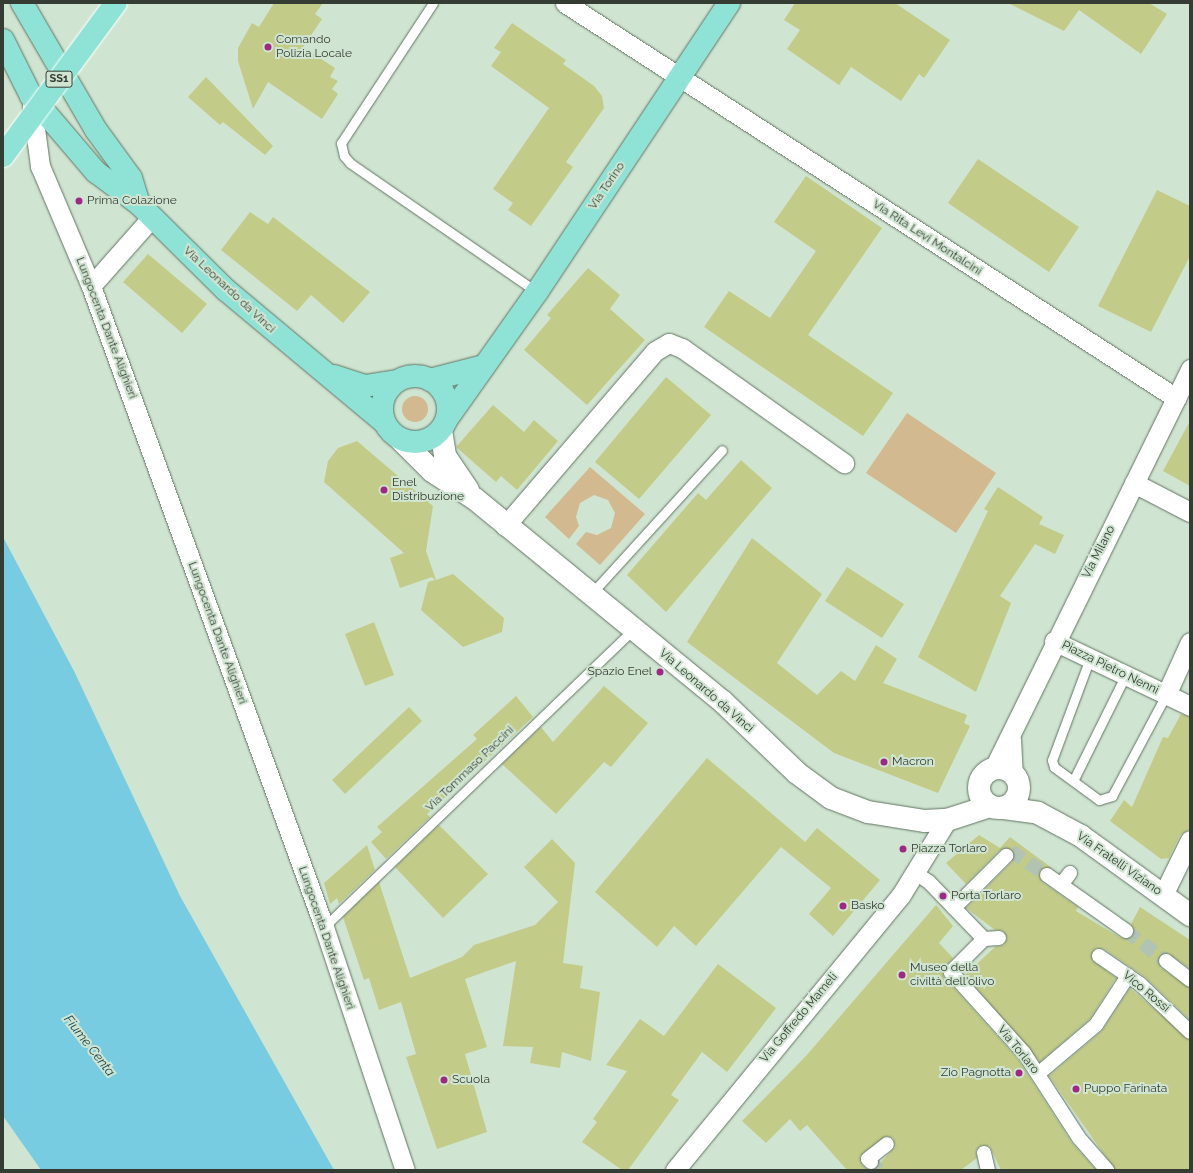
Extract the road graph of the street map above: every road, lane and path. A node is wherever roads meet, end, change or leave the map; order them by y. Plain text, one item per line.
1 (22, 3) edge
2 (116, 3) edge
3 (433, 3) edge
4 (565, 3) edge
5 (729, 3) edge
6 (3, 40) edge
7 (679, 79) junction
8 (31, 96) junction
9 (3, 156) edge
10 (146, 211) junction
11 (91, 286) junction
12 (536, 292) junction
13 (484, 366) junction
14 (1190, 369) edge
15 (322, 372) junction
16 (430, 380) junction
17 (397, 381) junction
18 (1176, 398) junction
19 (384, 422) junction
20 (444, 424) junction
21 (400, 439) junction
22 (722, 450) dead end
23 (844, 463) dead end
24 (1134, 483) junction
25 (474, 499) junction
26 (1190, 512) edge
27 (505, 526) junction
28 (592, 593) junction
29 (634, 629) junction
30 (1054, 641) junction
31 (1190, 642) edge
32 (1090, 658) junction
33 (1126, 674) junction
34 (1166, 694) junction
35 (1190, 706) edge
36 (1009, 776) junction
37 (1073, 781) junction
38 (991, 801) junction
39 (1047, 817) junction
40 (955, 818) junction
41 (1190, 840) edge
42 (1006, 856) dead end
43 (917, 867) junction
44 (1070, 873) dead end
45 (1047, 875) tunnel mouth
46 (1061, 885) junction
47 (1163, 895) junction
48 (954, 908) junction
49 (1190, 915) edge
50 (324, 927) junction
51 (1126, 931) tunnel mouth
52 (999, 938) dead end
53 (984, 939) junction
54 (1099, 956) dead end
55 (1166, 961) tunnel mouth
56 (1128, 976) junction
57 (1190, 980) edge
58 (1190, 1032) edge
59 (1038, 1074) junction
60 (887, 1144) dead end
61 (984, 1153) dead end
62 (871, 1162) dead end
63 (405, 1170) edge
64 (675, 1170) edge
65 (988, 1170) edge
66 (1107, 1170) edge

1 - 10 main road, Via Leonardo da Vinci
2 - 9 main road, SS1, bridge
3 - 12 lane
4 - 7 street, Via Rita Levi Montalcini
5 - 7 main road, Via Torino
6 - 8 main road, Via Leonardo da Vinci
7 - 12 main road, Via Torino
7 - 18 street, Via Rita Levi Montalcini
8 - 10 main road, Via Leonardo da Vinci
8 - 11 street, Lungocenta Dante Alighieri
10 - 11 street
10 - 15 main road, Via Leonardo da Vinci
11 - 50 street, Lungocenta Dante Alighieri
12 - 13 main road, Via Torino
13 - 16 main road
13 - 20 main road, Via Torino
14 - 18 street, Via Milano
15 - 17 main road, Via Leonardo da Vinci
15 - 19 main road, Via Leonardo da Vinci
16 - 17 main road
16 - 20 main road
17 - 19 main road
18 - 24 street, Via Milano
19 - 21 main road
20 - 21 main road
20 - 25 main road, Via Leonardo da Vinci
21 - 25 main road, Via Leonardo da Vinci
22 - 28 lane
23 - 27 street
24 - 26 street
24 - 30 street, Via Milano
25 - 27 main road, Via Leonardo da Vinci
27 - 28 main road, Via Leonardo da Vinci
28 - 29 main road, Via Leonardo da Vinci
29 - 40 main road, Via Leonardo da Vinci
29 - 50 lane, Via Tommaso Paccini
30 - 32 street, Piazza Pietro Nenni
30 - 36 street, Via Milano
31 - 34 street, Piazza Pietro Nenni
32 - 33 street, Piazza Pietro Nenni
32 - 37 lane
33 - 34 street, Piazza Pietro Nenni
33 - 37 lane
34 - 35 street
34 - 37 lane, Piazza Pietro Nenni
36 - 38 main road
36 - 38 main road
36 - 39 main road, Via Fratelli Viziano
38 - 39 main road, Via Fratelli Viziano
38 - 40 main road
39 - 47 main road, Via Fratelli Viziano
40 - 43 street
41 - 47 street
42 - 48 street
43 - 48 street
43 - 64 street, Via Goffredo Mameli
44 - 46 street
45 - 46 street
46 - 51 street
47 - 49 main road, Via Fratelli Viziano
48 - 53 street
50 - 63 street, Lungocenta Dante Alighieri
52 - 53 street
53 - 59 street, Via Torlaro
54 - 56 street, Vico Rossi
55 - 57 street
56 - 58 street, Vico Rossi
56 - 59 street
59 - 66 street, Via Torlaro
60 - 62 street
61 - 65 street

